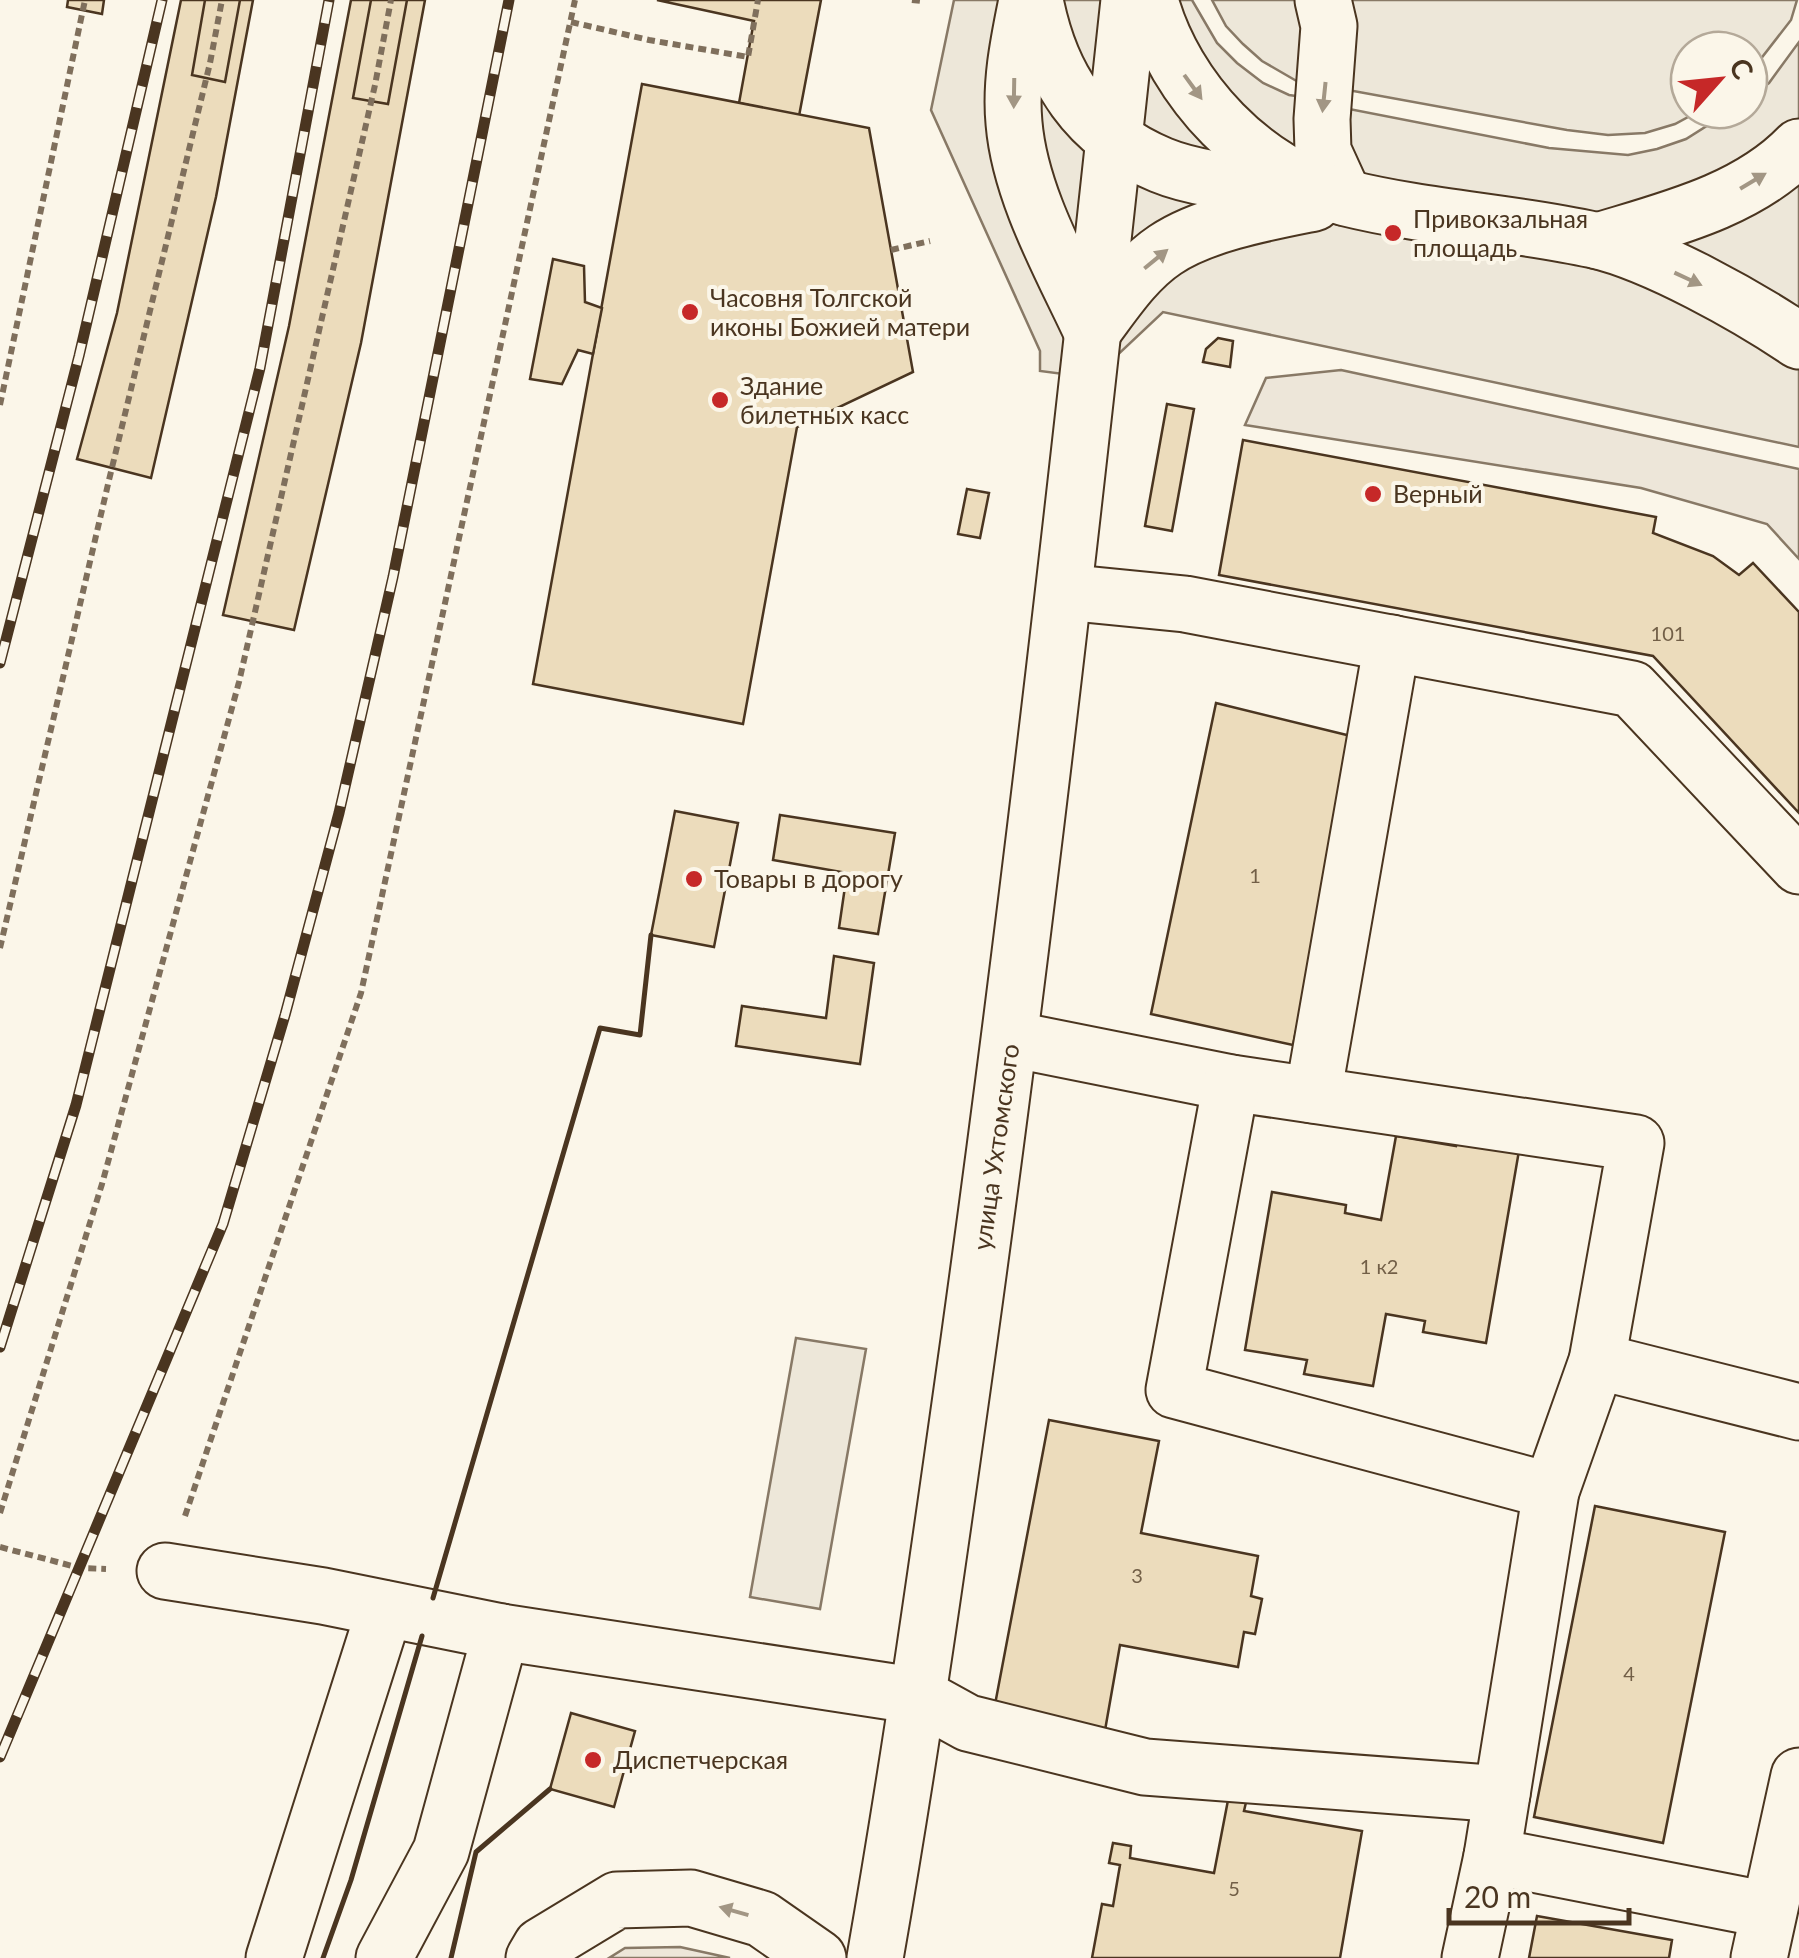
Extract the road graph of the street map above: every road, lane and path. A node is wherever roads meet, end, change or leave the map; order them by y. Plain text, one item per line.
1 (85, 0) edge
2 (222, 0) edge
3 (391, 0) edge
4 (575, 0) edge
5 (758, 0) edge
6 (1027, 0) edge
7 (1035, 0) edge
8 (1128, 0) edge
9 (1150, 0) edge
10 (1324, 0) edge
11 (572, 22) junction
12 (1114, 139) junction
13 (1799, 147) edge
14 (1344, 197) junction
15 (930, 241) dead end
16 (1598, 241) junction
17 (891, 250) dead end
18 (1092, 332) junction
19 (1799, 341) edge
20 (0, 405) edge
21 (1064, 592) junction
22 (1392, 644) junction
23 (1799, 866) edge
24 (0, 948) edge
25 (1010, 1039) junction
26 (1231, 1083) junction
27 (1313, 1095) junction
28 (1596, 1361) junction
29 (1799, 1412) edge
30 (1551, 1491) junction
31 (0, 1514) edge
32 (0, 1547) edge
33 (165, 1571) junction
34 (385, 1608) junction
35 (501, 1632) junction
36 (919, 1696) junction
37 (1799, 1776) edge
38 (1502, 1794) junction
39 (1492, 1856) junction
40 (1763, 1934) edge
41 (274, 1958) edge
42 (384, 1958) edge
43 (534, 1958) edge
44 (818, 1958) edge
45 (875, 1958) edge
46 (1470, 1958) edge

1 - 20 path
2 - 24 path
3 - 31 path
4 - 11 path
5 - 11 path
6 -> 18 street
7 - 12 street
8 - 12 street
9 -> 14 street
10 -> 14 street
11 - 33 path
12 - 14 street
12 - 18 street
16 -> 13 street
14 - 16 street
18 -> 14 street
15 - 17 path
16 -> 19 street
18 - 21 street, улица Ухтомского
21 - 22 street
21 - 25 street, улица Ухтомского
22 - 23 street
22 - 27 street
25 - 26 street
25 - 36 street, улица Ухтомского
26 - 27 street
26 - 30 street
27 - 28 street
28 - 29 street
28 - 30 street
30 - 38 street
32 - 33 path
33 - 34 street
34 - 35 street
34 - 41 street
35 - 36 street
35 - 42 street
36 - 38 street
36 - 45 street, улица Ухтомского
37 - 40 street
38 - 39 street
39 - 40 street
39 - 46 street
44 -> 43 street

